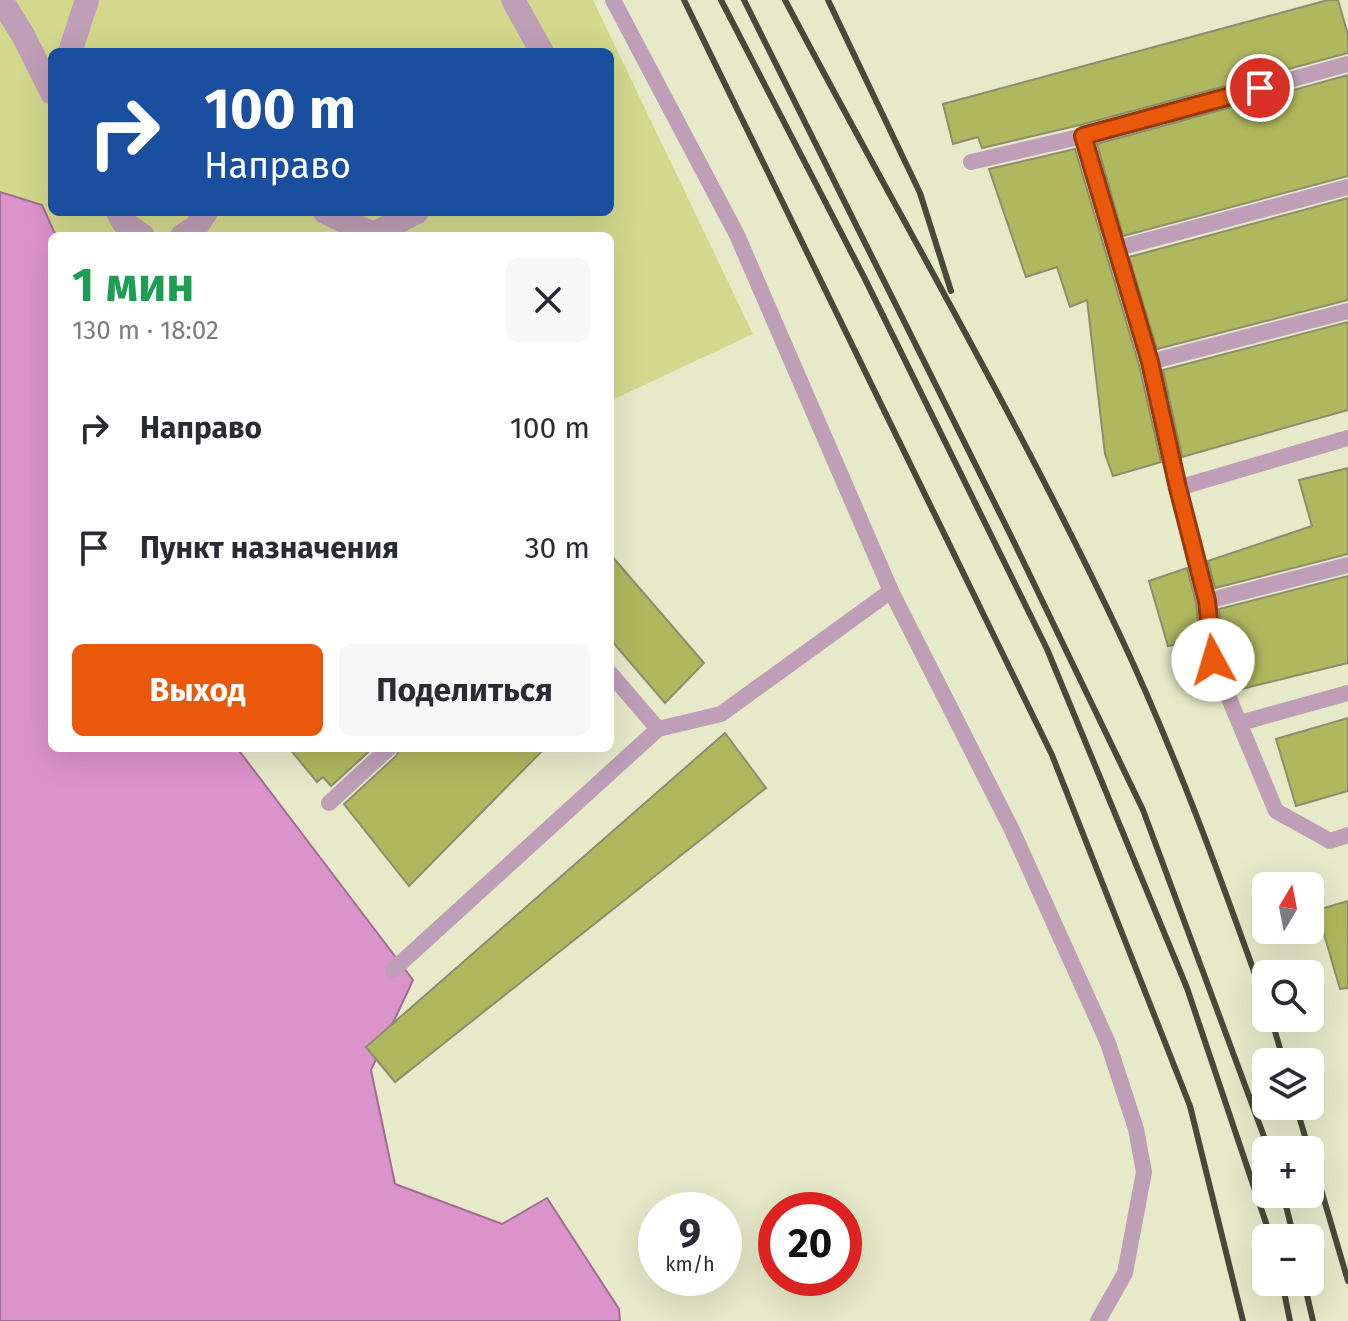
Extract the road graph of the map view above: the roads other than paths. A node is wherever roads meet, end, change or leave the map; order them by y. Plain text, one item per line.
1 (1, 0) edge
2 (87, 0) edge
3 (513, 0) edge
4 (613, 0) edge
5 (71, 48) edge
6 (540, 48) edge
7 (1348, 64) edge
8 (45, 67) edge
9 (1083, 136) junction
10 (971, 162) dead end
11 (1348, 187) edge
12 (203, 216) edge
13 (334, 216) edge
14 (409, 216) edge
15 (188, 232) edge
16 (369, 232) edge
17 (377, 232) edge
18 (1115, 249) junction
19 (1348, 311) edge
20 (1150, 362) junction
21 (1348, 438) edge
22 (1178, 488) junction
23 (1348, 565) edge
24 (891, 591) junction
25 (1207, 601) junction
26 (614, 678) edge
27 (1348, 693) edge
28 (1240, 723) junction
29 (658, 729) junction
30 (385, 752) edge
31 (329, 803) dead end
32 (1348, 835) edge
33 (393, 970) dead end
34 (1098, 1321) edge

1 - 8 street
2 - 5 street
3 - 6 street
4 - 24 lane
7 - 9 lane
9 - 10 lane
9 - 18 lane
11 - 18 lane
12 - 15 street
13 - 16 street
14 - 17 street
18 - 20 lane
19 - 20 lane
20 - 22 lane
21 - 22 lane
22 - 25 lane
23 - 25 lane
24 - 29 lane
24 - 34 lane
25 - 28 lane
26 - 29 lane
27 - 28 lane
28 - 32 lane
29 - 33 lane
30 - 31 lane

